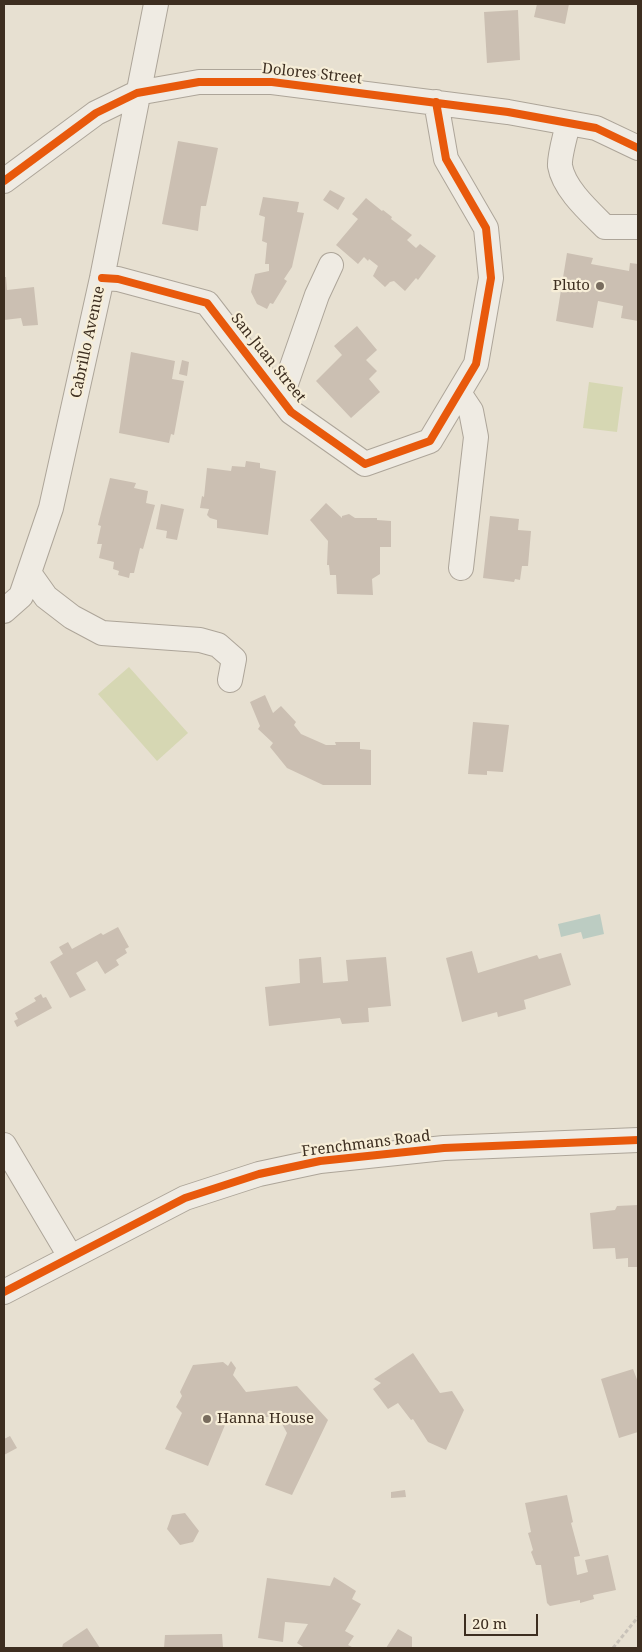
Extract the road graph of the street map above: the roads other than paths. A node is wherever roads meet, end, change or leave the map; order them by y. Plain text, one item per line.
1 (156, 4) edge
2 (137, 93) junction
3 (436, 102) junction
4 (568, 123) junction
5 (638, 148) edge
6 (4, 180) edge
7 (638, 227) edge
8 (331, 264) dead end
9 (102, 278) junction
10 (459, 393) junction
11 (281, 398) junction
12 (461, 568) dead end
13 (29, 573) junction
14 (4, 611) edge
15 (230, 680) dead end
16 (638, 1140) edge
17 (4, 1146) edge
18 (70, 1256) junction
19 (4, 1292) edge

1 - 2 street, Cabrillo Avenue
2 - 3 street, Dolores Street
2 - 6 street, Dolores Street
2 - 9 street, Cabrillo Avenue
3 - 4 street, Dolores Street
3 - 10 street, San Juan Street
4 - 5 street, Dolores Street
4 - 7 street
8 - 11 street
9 - 11 street, San Juan Street
9 - 13 street, Cabrillo Avenue
10 - 11 street, San Juan Street
10 - 12 street
13 - 14 street, Cabrillo Avenue
13 - 15 street
16 - 18 street, Frenchmans Road
17 - 18 street
18 - 19 street, Frenchmans Road

